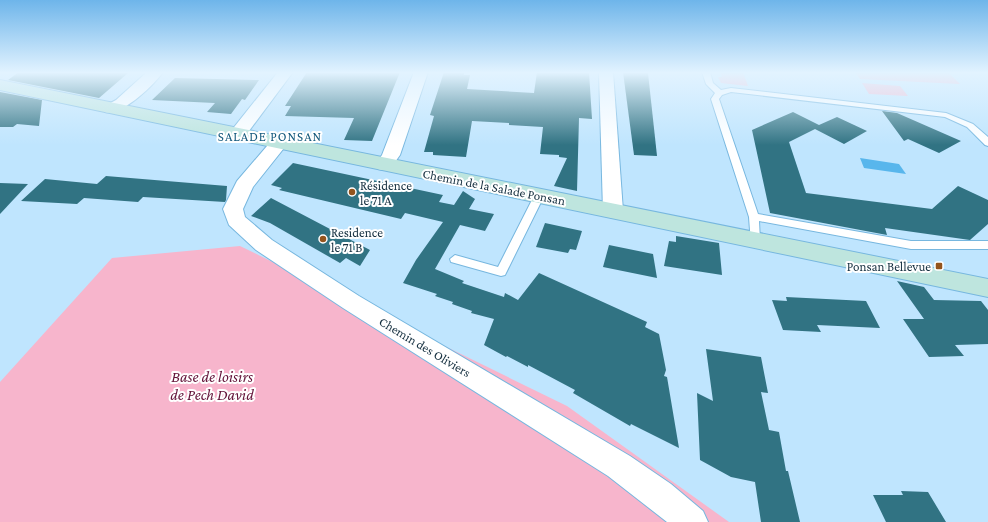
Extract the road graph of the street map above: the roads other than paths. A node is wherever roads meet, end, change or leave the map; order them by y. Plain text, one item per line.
1 (50, 96) edge
2 (129, 96) edge
3 (267, 96) edge
4 (412, 96) edge
5 (607, 96) edge
6 (717, 96) edge
7 (784, 96) edge
8 (111, 109) junction
9 (237, 135) junction
10 (280, 143) junction
11 (988, 143) edge
12 (384, 165) junction
13 (539, 196) junction
14 (613, 211) junction
15 (754, 217) junction
16 (755, 241) junction
17 (988, 245) edge
18 (455, 259) dead end
19 (988, 288) edge
20 (692, 522) edge

1 - 8 street, Chemin de la Salade Ponsan
2 - 8 street
3 - 9 street
4 - 12 street
5 - 14 street
6 - 15 lane
7 - 11 lane
8 - 9 street, Chemin de la Salade Ponsan
9 - 10 street, Chemin de la Salade Ponsan
10 - 12 street, Chemin de la Salade Ponsan
10 - 20 street, Chemin des Oliviers
12 - 13 street, Chemin de la Salade Ponsan
13 - 14 street, Chemin de la Salade Ponsan
13 - 18 lane
14 - 16 street, Chemin de la Salade Ponsan
15 - 16 lane
15 - 17 lane
16 - 19 street, Chemin de la Salade Ponsan

